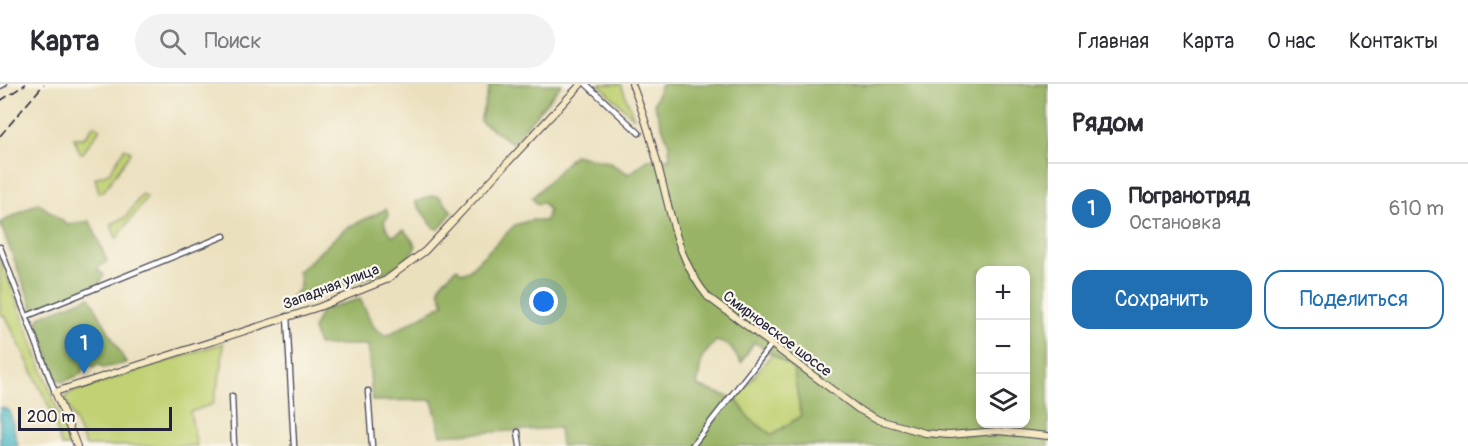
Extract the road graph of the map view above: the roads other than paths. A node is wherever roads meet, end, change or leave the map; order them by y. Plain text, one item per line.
1 (4, 84) edge
2 (581, 84) edge
3 (586, 84) edge
4 (632, 84) edge
5 (0, 86) edge
6 (639, 133) dead end
7 (224, 236) dead end
8 (0, 247) edge
9 (27, 316) junction
10 (287, 316) junction
11 (771, 345) junction
12 (368, 391) dead end
13 (55, 392) junction
14 (232, 396) dead end
15 (518, 432) dead end
16 (1048, 436) edge
17 (77, 446) edge
18 (234, 446) edge
19 (294, 446) edge
20 (372, 446) edge
21 (520, 446) edge
22 (693, 446) edge

1 - 5 street
2 - 10 street, Западная улица
3 - 6 street
4 - 11 street, Смирновское шоссе
7 - 9 street
8 - 9 street
9 - 13 street
10 - 13 street, Западная улица
10 - 19 street
11 - 16 street, Смирновское шоссе
11 - 22 street
12 - 20 street
13 - 17 street
14 - 18 street
15 - 21 street

